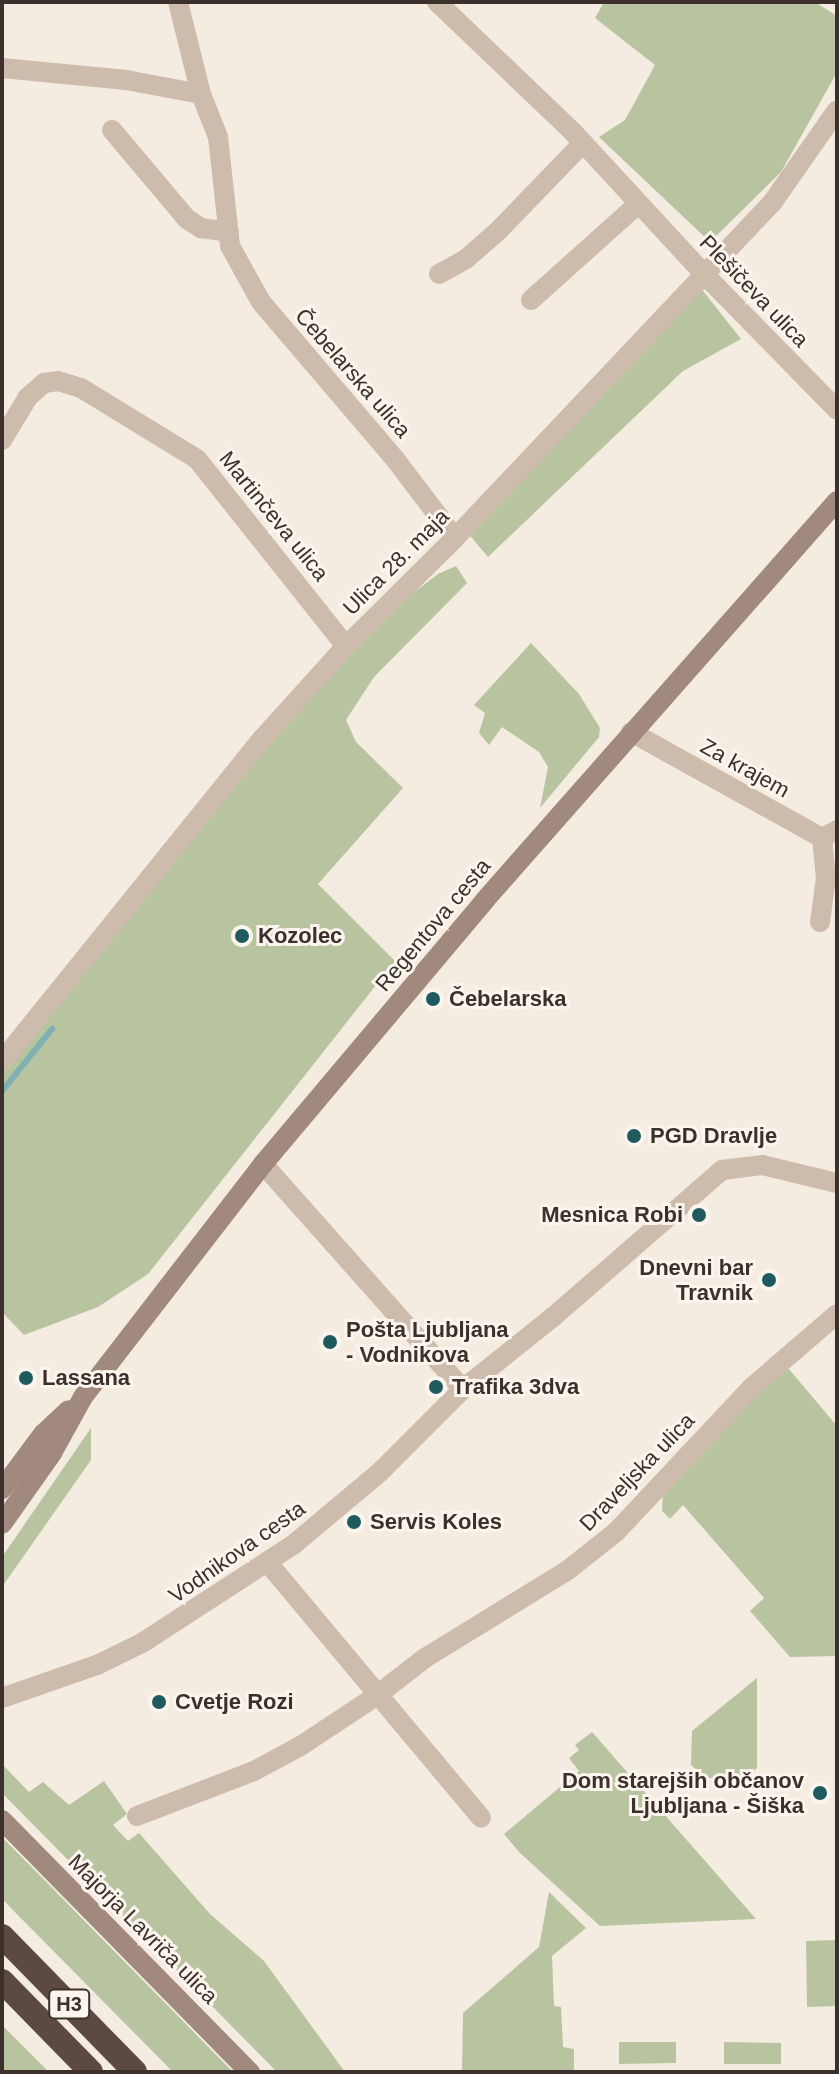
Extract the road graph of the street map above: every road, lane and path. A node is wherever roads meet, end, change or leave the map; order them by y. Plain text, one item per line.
1 (178, 2) edge
2 (437, 2) edge
3 (2, 68) edge
4 (201, 94) junction
5 (837, 110) edge
6 (112, 130) dead end
7 (583, 143) junction
8 (638, 204) junction
9 (229, 232) junction
10 (439, 274) dead end
11 (704, 274) junction
12 (531, 300) dead end
13 (837, 410) edge
14 (2, 440) edge
15 (837, 501) edge
16 (455, 538) junction
17 (346, 646) junction
18 (631, 732) junction
19 (829, 834) edge
20 (820, 922) dead end
21 (2, 1061) edge
22 (263, 1164) junction
23 (837, 1183) edge
24 (837, 1314) edge
25 (463, 1389) junction
26 (83, 1397) junction
27 (2, 1489) edge
28 (2, 1524) edge
29 (268, 1563) junction
30 (376, 1696) junction
31 (2, 1698) edge
32 (137, 1816) dead end
33 (481, 1818) dead end
34 (2, 1820) edge
35 (2, 1936) edge
36 (2, 1981) edge
37 (91, 2072) edge
38 (135, 2072) edge
39 (250, 2072) edge

1 - 4 street, Čebelarska ulica
2 - 7 street, Plešičeva ulica
3 - 4 street
4 - 9 street, Čebelarska ulica
5 - 11 street, Ulica 28. maja
6 - 9 street
7 - 8 street, Plešičeva ulica
7 - 10 street
8 - 11 street, Plešičeva ulica
8 - 12 street
9 - 16 street, Čebelarska ulica
11 - 13 street, Plešičeva ulica
11 - 16 street, Ulica 28. maja
14 - 17 street, Martinčeva ulica
15 - 18 street, Regentova cesta
16 - 17 street, Ulica 28. maja
17 - 21 street, Ulica 28. maja
18 - 19 street, Za krajem
18 - 22 street, Regentova cesta
19 - 20 street
22 - 25 street
22 - 26 street, Regentova cesta
23 - 25 street, Vodnikova cesta
24 - 30 street, Draveljska ulica
25 - 29 street, Vodnikova cesta
26 - 27 street, Regentova cesta
26 - 28 street, Regentova cesta
29 - 30 street
29 - 31 street, Vodnikova cesta
30 - 32 street, Draveljska ulica
30 - 33 street
34 - 39 street, Majorja Lavriča ulica
35 - 38 highway, H3
36 - 37 highway, H3

